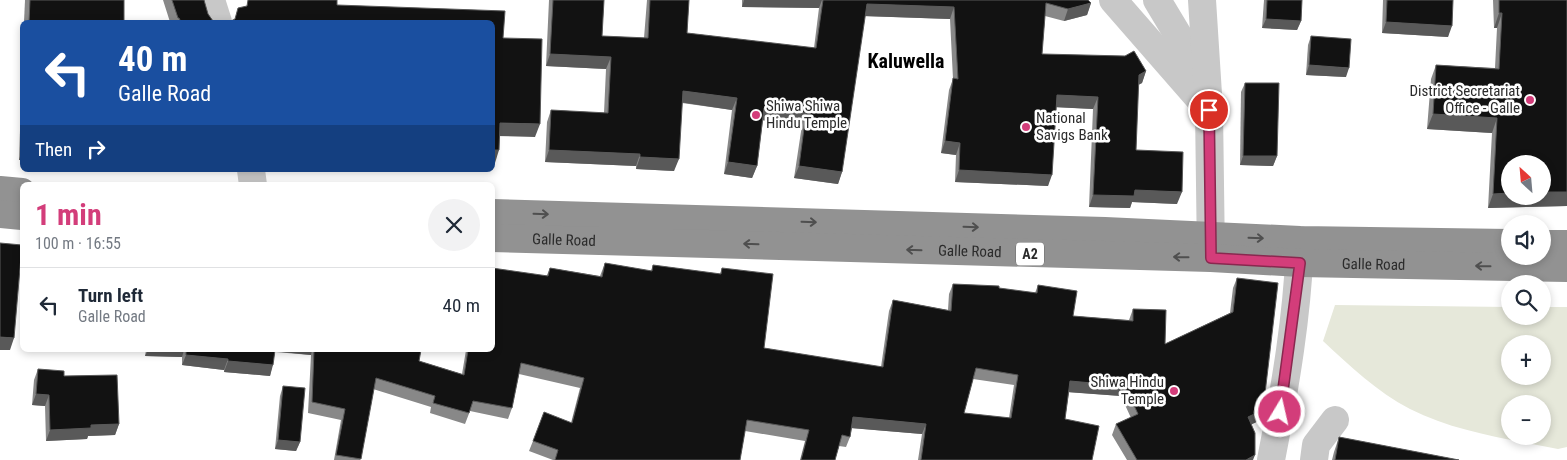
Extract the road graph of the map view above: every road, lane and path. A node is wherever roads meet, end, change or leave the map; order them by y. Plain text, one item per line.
1 (211, 0) edge
2 (1112, 0) edge
3 (1157, 0) edge
4 (1202, 0) edge
5 (217, 20) edge
6 (1209, 110) junction
7 (0, 190) edge
8 (20, 192) edge
9 (495, 213) edge
10 (0, 214) edge
11 (20, 216) edge
12 (495, 238) edge
13 (1501, 243) edge
14 (1551, 244) edge
15 (1567, 244) edge
16 (1212, 247) junction
17 (1300, 251) junction
18 (1567, 268) edge
19 (1335, 420) dead end
20 (1271, 460) edge
21 (1314, 460) edge

1 - 5 street
2 - 6 street
3 - 6 street
4 - 6 street
6 - 16 street
7 - 8 highway
9 -> 16 highway, Galle Road / A2
10 - 11 highway
16 -> 12 highway, Galle Road / A2
13 - 17 highway, Galle Road / A2
14 - 15 highway
16 - 17 highway, Galle Road / A2
18 -> 17 highway, Galle Road / A2
17 - 20 street
19 - 21 street

